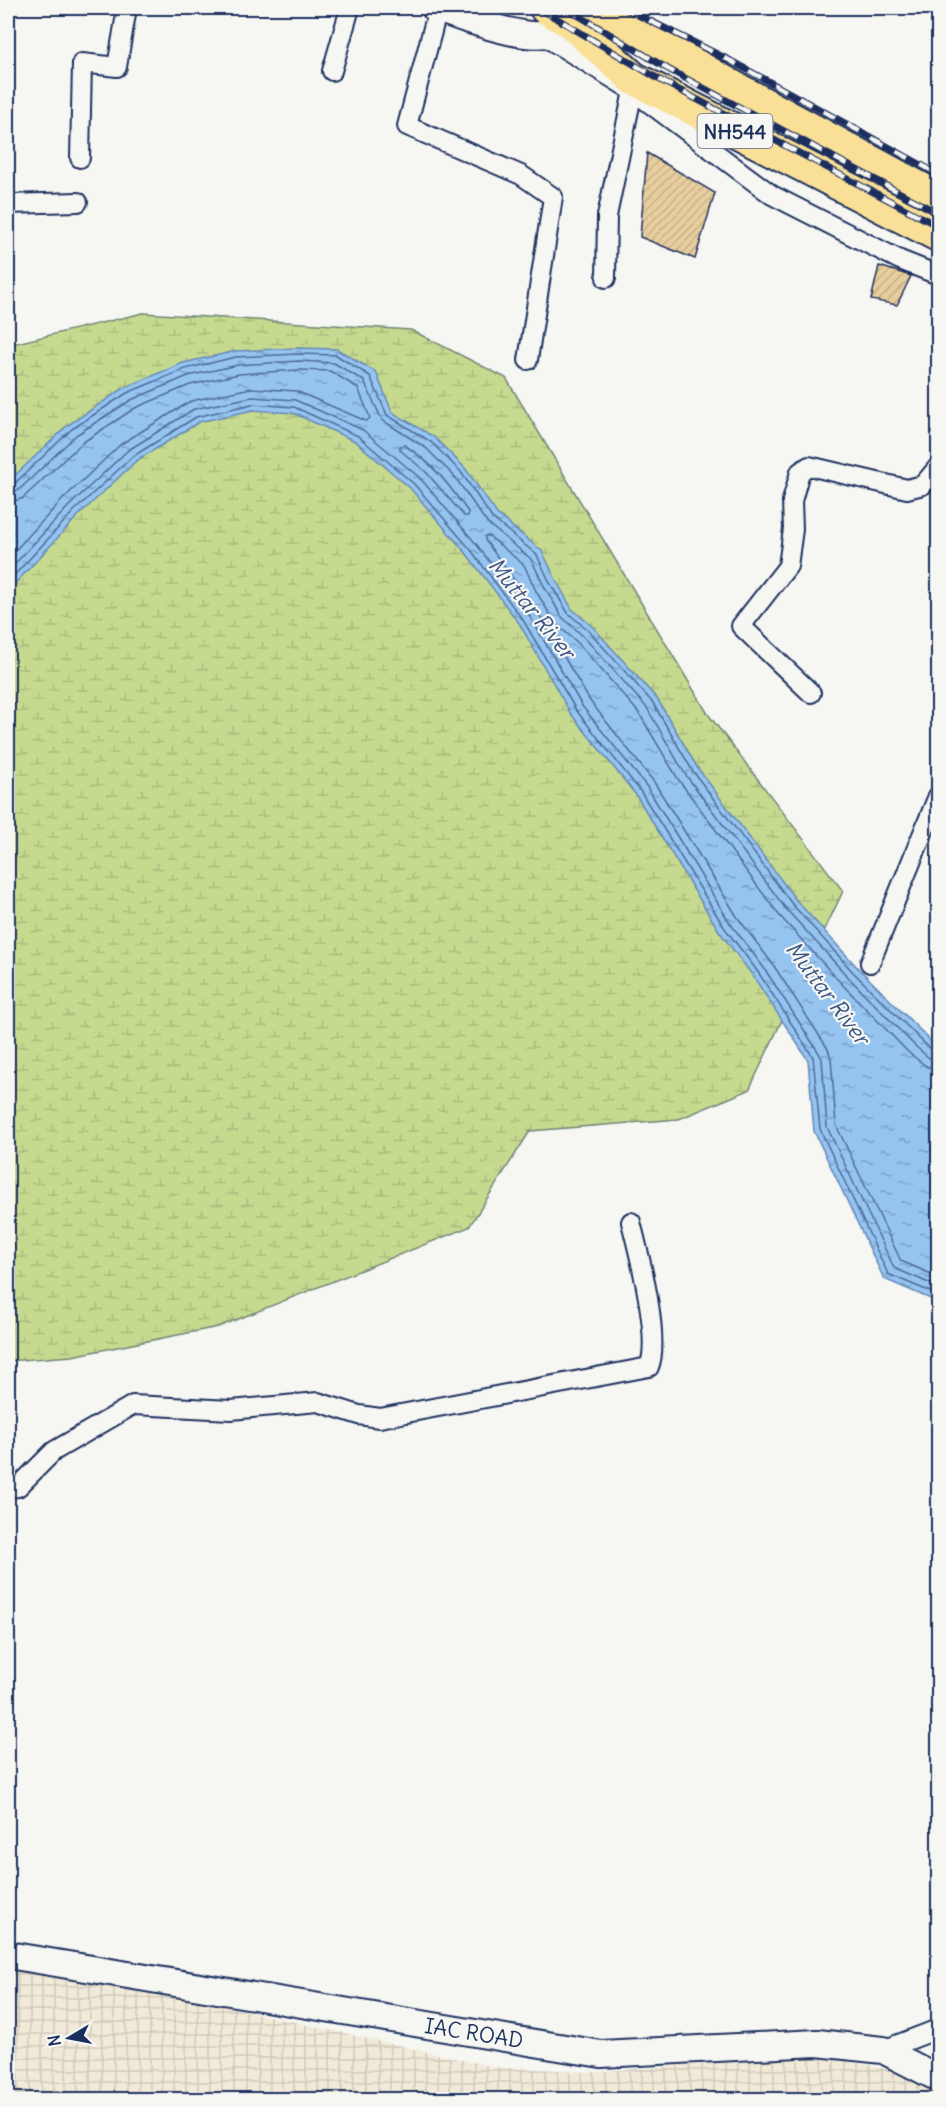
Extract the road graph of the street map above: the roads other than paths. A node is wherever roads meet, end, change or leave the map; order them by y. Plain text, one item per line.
1 (127, 8) edge
2 (350, 8) edge
3 (437, 8) edge
4 (596, 8) edge
5 (552, 21) edge
6 (332, 71) dead end
7 (633, 91) junction
8 (80, 159) dead end
9 (939, 198) edge
10 (78, 202) dead end
11 (8, 204) edge
12 (939, 235) edge
13 (939, 275) edge
14 (606, 278) dead end
15 (528, 360) dead end
16 (939, 467) edge
17 (811, 693) dead end
18 (939, 796) edge
19 (870, 963) dead end
20 (630, 1222) dead end
21 (8, 1488) edge
22 (8, 1955) edge
23 (939, 2029) edge
24 (883, 2050) junction
25 (939, 2078) edge

1 - 8 street
2 - 6 street
3 - 5 main road
3 - 15 street
4 - 9 highway, NH544
5 - 7 street
5 - 12 highway, NH544
7 - 13 street
7 - 14 street
10 - 11 street
16 - 17 street
18 - 19 street
20 - 21 street
22 - 24 main road, IAC ROAD
23 - 24 street
24 - 25 main road, IAC ROAD

